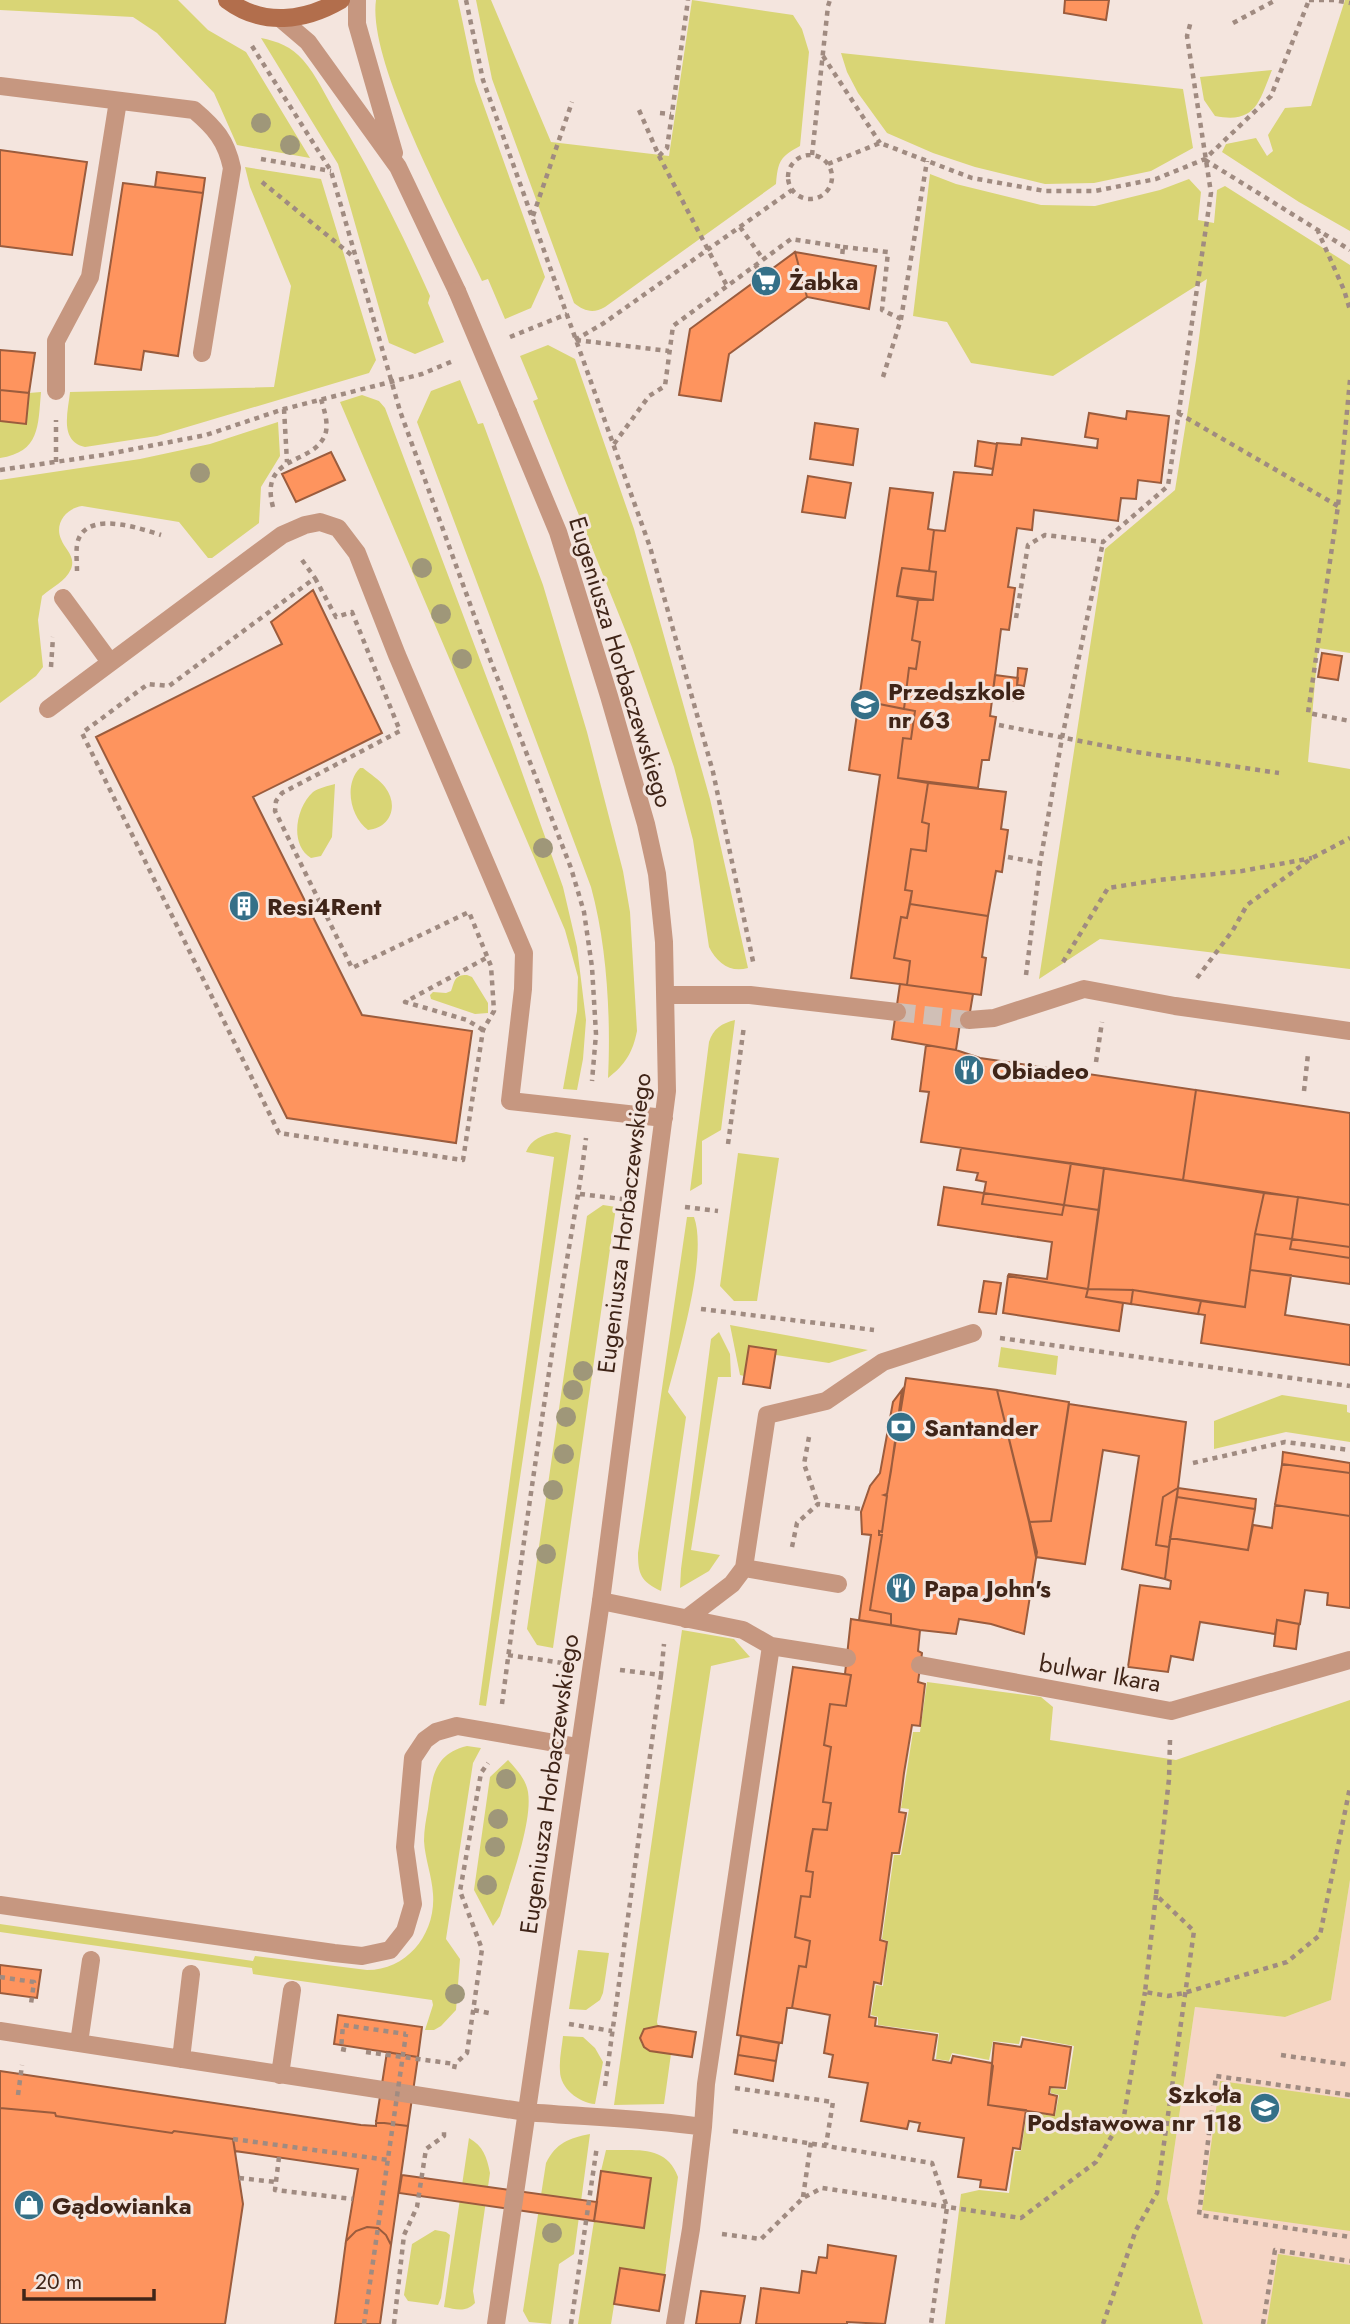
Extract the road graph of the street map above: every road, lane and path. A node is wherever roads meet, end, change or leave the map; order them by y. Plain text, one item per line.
1 (228, 0) edge
2 (341, 0) edge
3 (357, 0) edge
4 (466, 0) edge
5 (688, 0) edge
6 (830, 0) edge
7 (1276, 0) edge
8 (1309, 0) edge
9 (1339, 1) edge
10 (1350, 3) edge
11 (281, 19) junction
12 (1191, 21) dead end
13 (1233, 23) dead end
14 (244, 39) dead end
15 (823, 56) junction
16 (0, 86) edge
17 (118, 101) junction
18 (572, 103) dead end
19 (639, 110) dead end
20 (660, 113) dead end
21 (671, 114) junction
22 (880, 143) junction
23 (229, 154) junction
24 (812, 155) junction
25 (659, 156) junction
26 (1205, 159) junction
27 (927, 161) junction
28 (828, 164) junction
29 (398, 167) junction
30 (331, 171) junction
31 (792, 190) junction
32 (533, 216) junction
33 (740, 227) junction
34 (1317, 228) junction
35 (843, 247) junction
36 (708, 250) junction
37 (1350, 250) edge
38 (842, 257) dead end
39 (356, 258) junction
40 (763, 259) junction
41 (755, 265) junction
42 (762, 275) dead end
43 (727, 286) junction
44 (1350, 310) edge
45 (901, 319) junction
46 (575, 340) junction
47 (670, 351) junction
48 (202, 353) dead end
49 (883, 377) dead end
50 (1350, 380) edge
51 (391, 381) junction
52 (56, 391) joint
53 (321, 399) junction
54 (284, 409) junction
55 (1178, 413) junction
56 (613, 445) junction
57 (56, 462) junction
58 (287, 462) junction
59 (0, 470) edge
60 (1338, 506) junction
61 (282, 535) junction
62 (1103, 542) junction
63 (63, 597) dead end
64 (1016, 618) dead end
65 (110, 662) junction
66 (48, 709) dead end
67 (1350, 721) edge
68 (999, 725) dead end
69 (1062, 738) junction
70 (1279, 773) dead end
71 (1350, 838) edge
72 (1008, 857) dead end
73 (1312, 858) junction
74 (1040, 863) junction
75 (488, 957) junction
76 (755, 970) dead end
77 (667, 995) junction
78 (1040, 1003) junction
79 (1175, 1006) junction
80 (897, 1012) tunnel mouth
81 (746, 1015) dead end
82 (969, 1020) tunnel mouth
83 (483, 1030) junction
84 (1101, 1031) dead end
85 (1350, 1031) edge
86 (1308, 1060) dead end
87 (1096, 1062) dead end
88 (591, 1090) dead end
89 (1304, 1091) dead end
90 (664, 1118) junction
91 (587, 1135) dead end
92 (728, 1144) dead end
93 (580, 1194) junction
94 (622, 1199) dead end
95 (685, 1207) dead end
96 (718, 1211) dead end
97 (701, 1308) dead end
98 (880, 1331) dead end
99 (973, 1334) dead end
100 (1079, 1349) dead end
101 (1350, 1385) edge
102 (1350, 1450) edge
103 (1193, 1463) dead end
104 (804, 1464) dead end
105 (818, 1504) junction
106 (861, 1508) dead end
107 (794, 1533) dead end
108 (744, 1568) junction
109 (838, 1584) dead end
110 (601, 1601) junction
111 (687, 1619) junction
112 (771, 1646) junction
113 (847, 1658) dead end
114 (1350, 1660) edge
115 (920, 1665) dead end
116 (661, 1675) dead end
117 (501, 1710) dead end
118 (1171, 1711) junction
119 (498, 1732) junction
120 (578, 1747) junction
121 (1350, 1787) edge
122 (1156, 1895) junction
123 (0, 1905) edge
124 (91, 1960) dead end
125 (191, 1974) dead end
126 (0, 1977) edge
127 (34, 1982) dead end
128 (292, 1990) dead end
129 (1145, 1992) junction
130 (1184, 1993) junction
131 (474, 2010) junction
132 (489, 2013) dead end
133 (565, 2024) dead end
134 (0, 2031) edge
135 (612, 2031) junction
136 (79, 2043) junction
137 (1282, 2056) dead end
138 (181, 2059) junction
139 (455, 2064) junction
140 (1350, 2065) edge
141 (454, 2073) dead end
142 (280, 2075) junction
143 (706, 2084) junction
144 (604, 2091) dead end
145 (1350, 2095) edge
146 (526, 2112) junction
147 (445, 2126) dead end
148 (703, 2127) junction
149 (599, 2135) dead end
150 (233, 2139) dead end
151 (811, 2142) junction
152 (826, 2144) junction
153 (279, 2157) dead end
154 (388, 2160) junction
155 (239, 2178) dead end
156 (276, 2182) junction
157 (803, 2198) junction
158 (354, 2199) dead end
159 (947, 2207) junction
160 (691, 2229) junction
161 (1350, 2237) edge
162 (1350, 2261) edge
163 (364, 2324) edge
164 (394, 2324) edge
165 (496, 2324) edge
166 (570, 2324) edge
167 (675, 2324) edge
168 (931, 2324) edge
169 (1102, 2324) edge
170 (1263, 2324) edge

1 - 11 street
2 - 11 street
3 - 29 street, Eugeniusza Horbaczewskiego
4 - 32 path
5 - 21 path
6 - 15 path
7 - 13 path
8 - 9 path
8 - 26 path
9 - 10 path
11 - 29 street, Eugeniusza Horbaczewskiego
12 - 26 path
14 - 30 path
15 - 22 path
15 - 24 path
16 - 17 street
17 - 23 street
17 - 52 street
18 - 32 path
19 - 25 path
20 - 21 path
21 - 25 path
22 - 27 path
22 - 28 path
23 - 30 path
23 - 39 path
23 - 48 street
24 - 28 path
24 - 31 path
25 - 36 path
26 - 27 path
26 - 34 path
26 - 55 path
27 - 45 path
28 - 31 path
29 - 77 street, Eugeniusza Horbaczewskiego, bridge
30 - 39 path
31 - 33 path
32 - 46 path
33 - 36 path
33 - 40 path
34 - 37 path
34 - 44 path
35 - 38 path
35 - 40 path
35 - 45 path
36 - 43 path
36 - 46 path
39 - 51 path
40 - 41 path
41 - 42 path
41 - 43 path
43 - 47 path
45 - 49 path
46 - 47 path
46 - 56 path
47 - 56 path
50 - 60 path
51 - 53 path
51 - 88 path
52 - 57 path
53 - 54 path
53 - 58 path
54 - 57 path
54 - 58 path
55 - 60 path
55 - 62 path
56 - 76 path
57 - 59 path
58 - 61 path
60 - 67 path
61 - 65 street
61 - 90 street
62 - 64 path
62 - 69 path
63 - 65 street
65 - 66 street
68 - 69 path
69 - 70 path
69 - 74 path
71 - 73 path
72 - 74 path
73 - 78 path
73 - 79 path
74 - 78 path
75 - 83 path
75 - 83 path
75 - 83 path
77 - 80 street
77 - 90 street, Eugeniusza Horbaczewskiego
78 - 79 street
78 - 82 street
79 - 85 street
81 - 92 path
84 - 87 path
86 - 89 path
90 - 110 street, Eugeniusza Horbaczewskiego
91 - 93 path
93 - 94 path
93 - 117 path
95 - 96 path
97 - 98 path
99 - 108 street
100 - 101 path
102 - 103 path
104 - 105 path
105 - 106 path
105 - 107 path
108 - 109 street
108 - 111 street
110 - 111 street
110 - 120 street, Eugeniusza Horbaczewskiego
111 - 112 street
112 - 113 street
112 - 143 street
114 - 118 street, bulwar Ikara
115 - 118 street, bulwar Ikara
116 - 135 path
118 - 122 path
119 - 120 street
119 - 123 street
119 - 131 path
120 - 146 street, Eugeniusza Horbaczewskiego
121 - 130 path
122 - 129 path
122 - 130 path
124 - 136 street
125 - 138 street
126 - 127 path
128 - 142 street
129 - 130 path
129 - 159 path
130 - 169 path
131 - 132 path
131 - 139 path
133 - 135 path
134 - 136 street
135 - 144 path
136 - 138 street
137 - 140 path
138 - 142 street
139 - 141 path
139 - 154 path, bridge
142 - 146 street
143 - 148 street
143 - 152 path
145 - 161 path
146 - 148 street
146 - 165 street, Eugeniusza Horbaczewskiego
147 - 164 path
148 - 151 path
148 - 160 street
149 - 166 path
150 - 154 path, bridge
151 - 152 path
151 - 157 path
152 - 159 path
153 - 156 path
154 - 163 path, bridge
155 - 156 path
156 - 158 path
157 - 159 path
157 - 160 path
159 - 168 path
160 - 167 street
162 - 170 path

